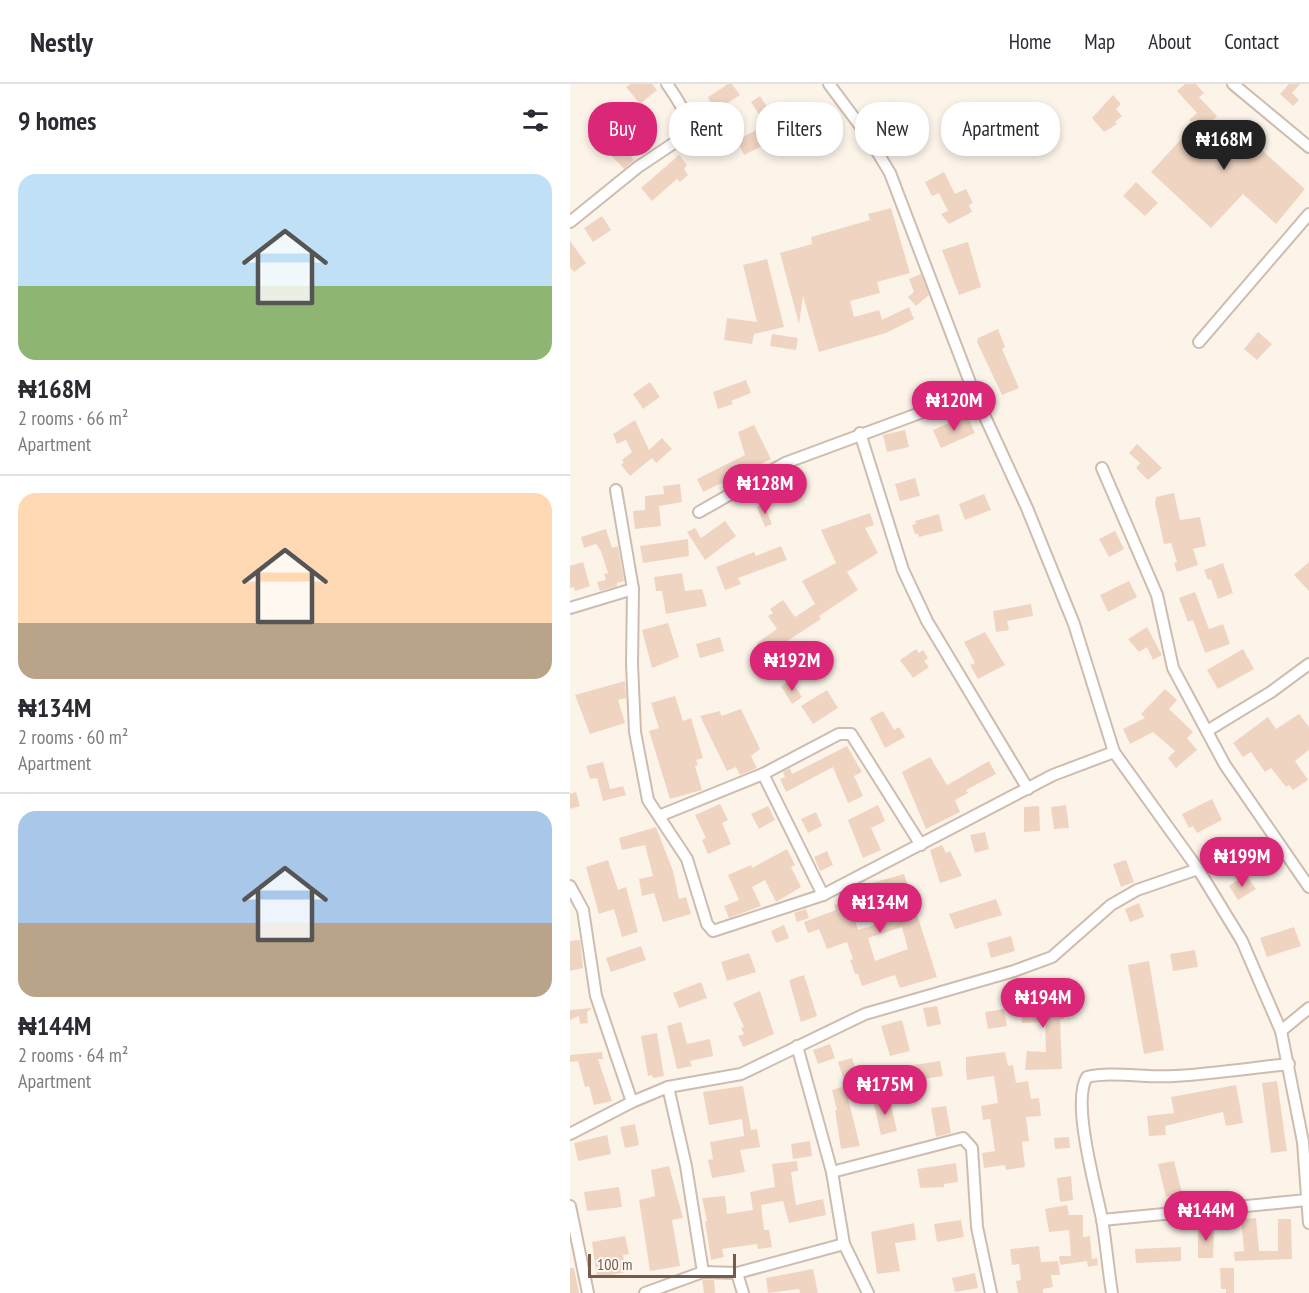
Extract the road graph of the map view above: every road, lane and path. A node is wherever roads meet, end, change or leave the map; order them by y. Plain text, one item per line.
1 (667, 84) edge
2 (829, 84) edge
3 (1233, 84) edge
4 (1309, 147) edge
5 (1309, 214) edge
6 (570, 222) edge
7 (1199, 342) dead end
8 (974, 393) junction
9 (860, 433) junction
10 (1102, 468) dead end
11 (616, 490) dead end
12 (699, 512) dead end
13 (633, 589) junction
14 (570, 608) edge
15 (1309, 664) edge
16 (1207, 731) junction
17 (1114, 752) junction
18 (763, 774) junction
19 (1028, 789) junction
20 (659, 816) junction
21 (921, 845) junction
22 (1198, 868) junction
23 (570, 886) edge
24 (1309, 887) edge
25 (823, 895) junction
26 (1309, 1008) edge
27 (1281, 1031) junction
28 (797, 1046) junction
29 (1289, 1064) junction
30 (668, 1087) junction
31 (632, 1102) junction
32 (570, 1134) edge
33 (1306, 1141) edge
34 (832, 1172) junction
35 (1307, 1200) junction
36 (570, 1206) edge
37 (1102, 1220) junction
38 (1309, 1223) edge
39 (844, 1244) junction
40 (703, 1272) junction
41 (737, 1274) junction
42 (588, 1293) edge
43 (645, 1293) edge
44 (743, 1293) edge
45 (868, 1293) edge
46 (991, 1293) edge
47 (1112, 1293) edge

1 - 6 street
2 - 8 street
3 - 4 street
5 - 7 street
8 - 9 street
8 - 17 street
9 - 12 street
9 - 19 street
10 - 16 street
11 - 13 street
13 - 14 street
13 - 20 street
15 - 16 street
16 - 24 street
17 - 19 street
17 - 22 street
18 - 20 street
18 - 21 street
18 - 25 street
19 - 21 street
20 - 25 street
21 - 25 street
22 - 27 street
22 - 28 street
23 - 31 street
26 - 27 street
27 - 29 street
28 - 30 street
28 - 34 street
29 - 33 street
29 - 37 street
30 - 31 street
30 - 40 street
31 - 32 street
33 - 35 street
34 - 39 street
34 - 46 street
35 - 37 street
35 - 38 street
36 - 42 street
37 - 47 street
39 - 41 street
39 - 45 street
40 - 41 street
40 - 43 street
41 - 44 street

